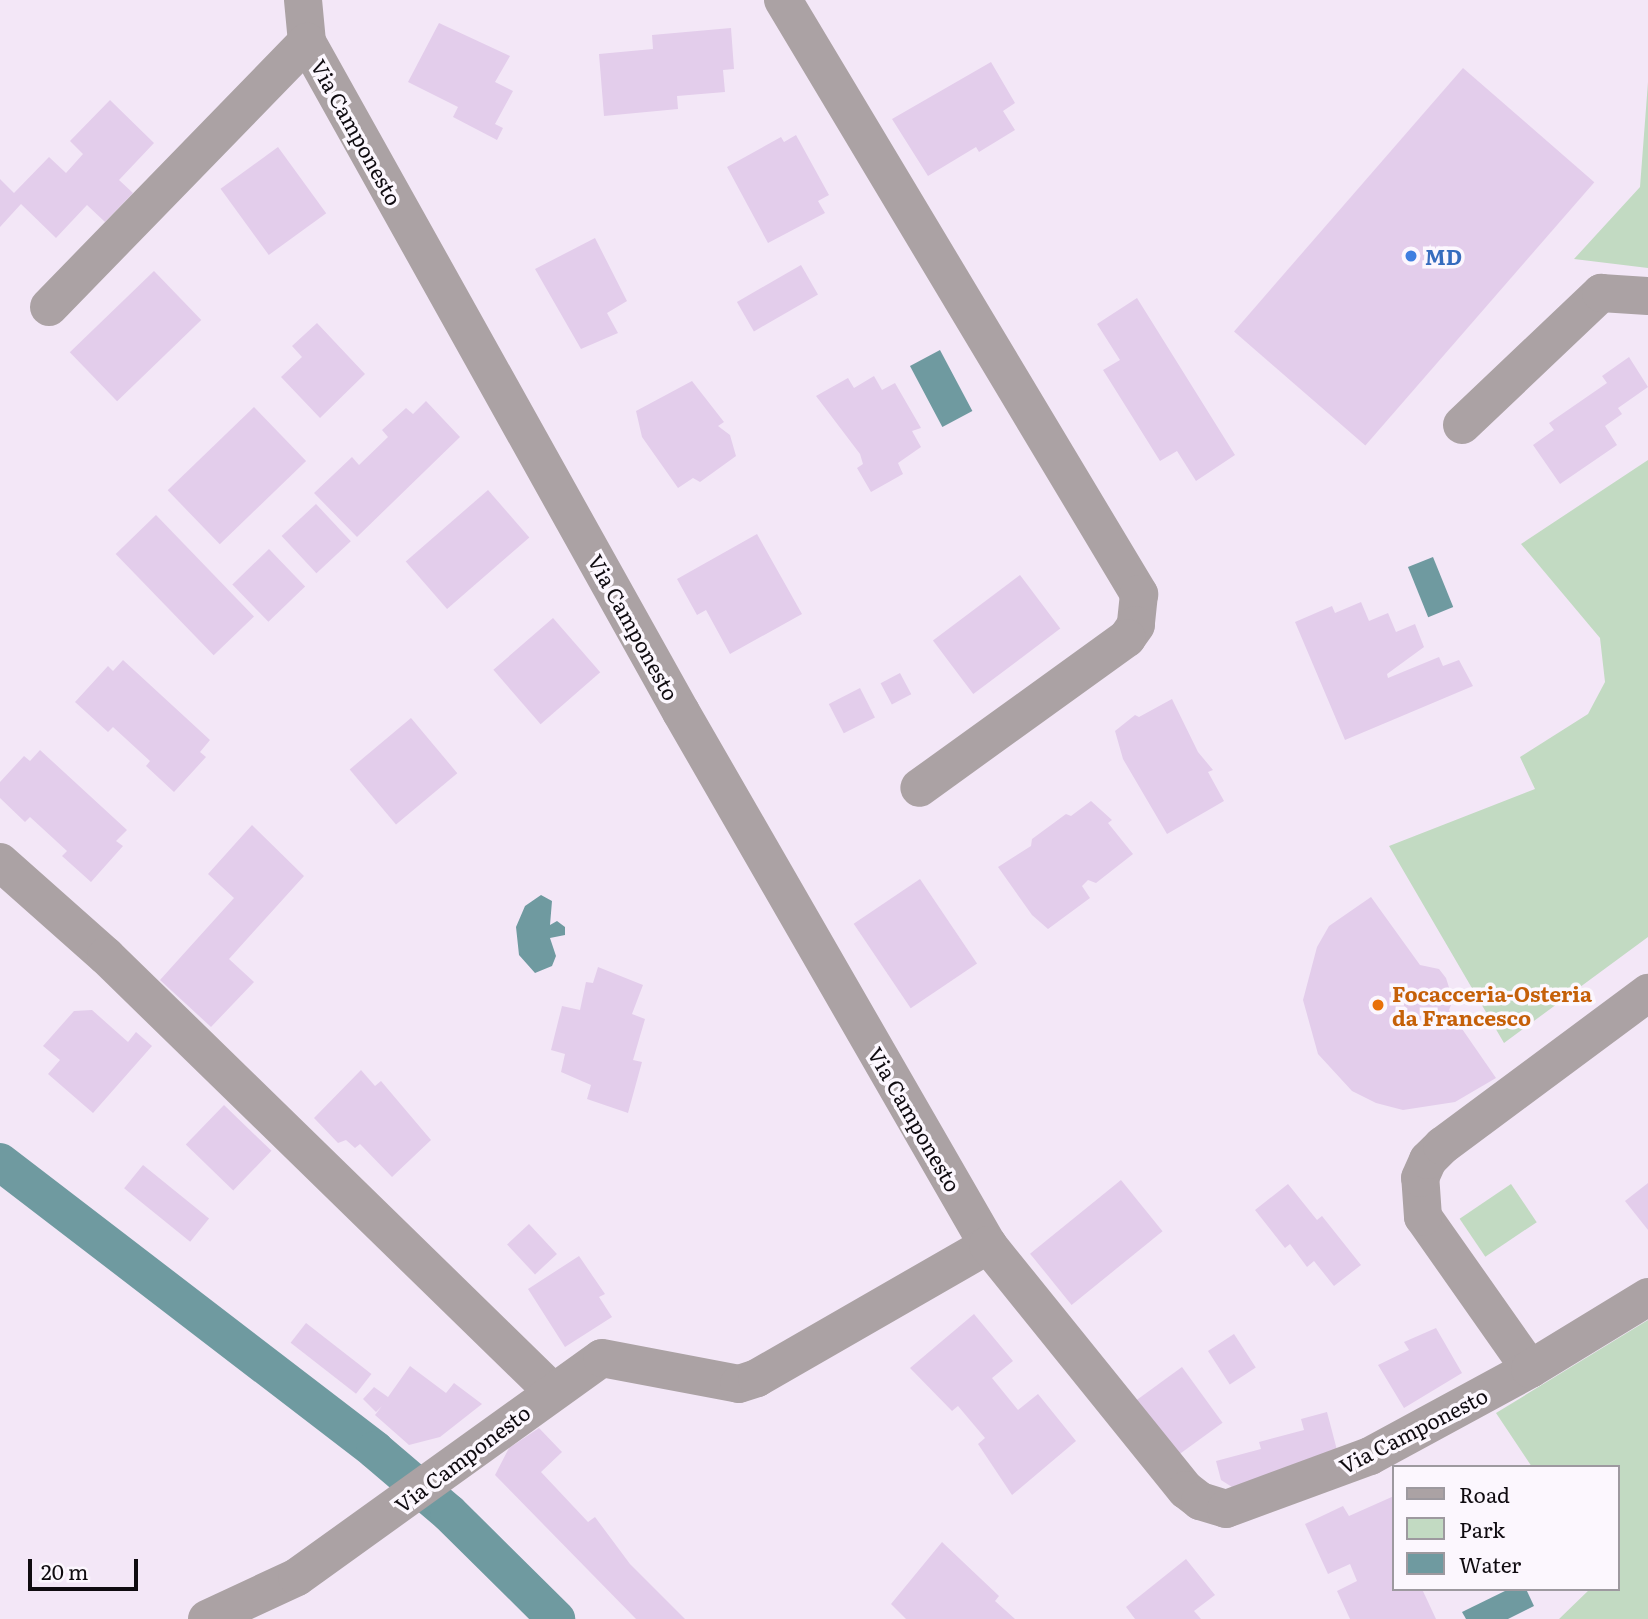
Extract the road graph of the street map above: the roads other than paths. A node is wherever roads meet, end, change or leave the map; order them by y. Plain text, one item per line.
1 (303, 0) edge
2 (783, 0) edge
3 (307, 42) junction
4 (1648, 296) edge
5 (49, 307) dead end
6 (1462, 425) dead end
7 (919, 788) dead end
8 (0, 862) edge
9 (1648, 993) edge
10 (988, 1245) junction
11 (1648, 1297) edge
12 (1530, 1369) junction
13 (551, 1390) junction
14 (207, 1619) edge

1 - 3 street, Via Camponesto
2 - 7 street
3 - 5 street
3 - 10 street, Via Camponesto
4 - 6 street
8 - 13 street
9 - 12 street
10 - 12 street, Via Camponesto
10 - 13 street, Via Camponesto
11 - 12 street, Via Camponesto
13 - 14 street, Via Camponesto

